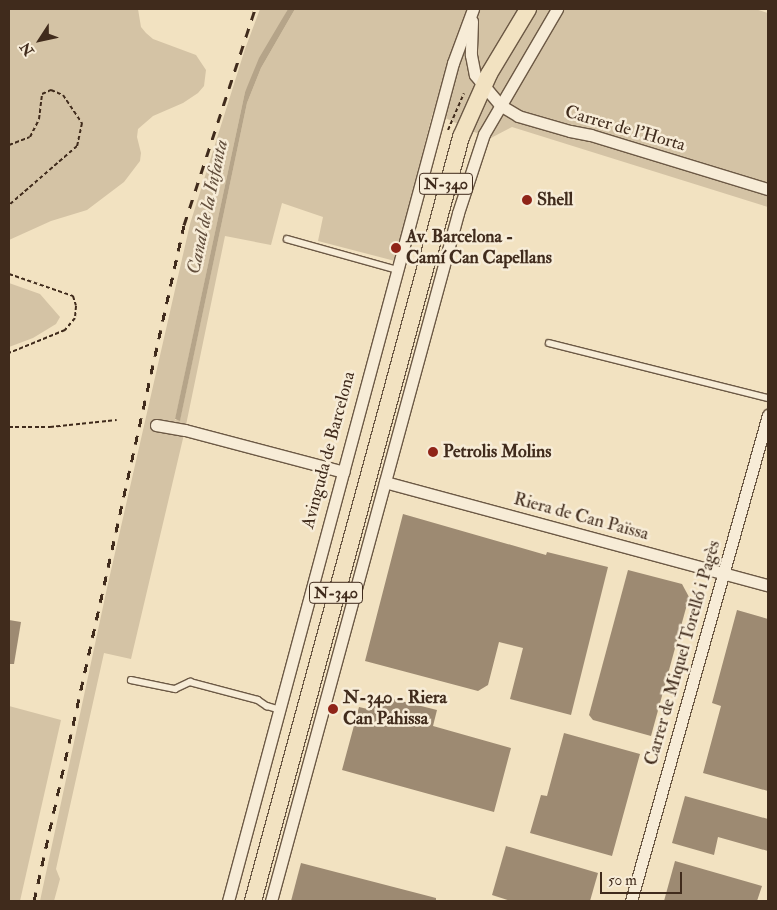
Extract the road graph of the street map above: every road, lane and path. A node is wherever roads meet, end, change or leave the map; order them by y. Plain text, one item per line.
1 (528, 9) edge
2 (557, 9) edge
3 (473, 10) edge
4 (483, 86) junction
5 (500, 105) junction
6 (9, 145) edge
7 (768, 189) edge
8 (9, 204) edge
9 (458, 212) junction
10 (286, 239) dead end
11 (398, 270) junction
12 (9, 274) edge
13 (419, 286) junction
14 (549, 343) dead end
15 (9, 353) edge
16 (768, 398) edge
17 (768, 415) edge
18 (117, 420) dead end
19 (156, 425) dead end
20 (9, 427) edge
21 (344, 472) junction
22 (384, 482) junction
23 (724, 574) junction
24 (768, 585) edge
25 (131, 680) dead end
26 (280, 710) junction
27 (228, 901) edge
28 (253, 901) edge
29 (271, 901) edge
30 (631, 901) edge

1 - 4 main road, N-340
2 - 5 street
3 - 4 street, Avinguda de Barcelona
3 - 11 street, Avinguda de Barcelona
4 - 5 street, Carrer de l'Horta
4 - 13 main road, N-340
5 - 7 street, Carrer de l'Horta
5 - 9 street
6 - 8 path
9 - 13 street
9 - 22 street
10 - 11 lane
11 - 21 street, Avinguda de Barcelona
12 - 15 path
13 - 28 main road, N-340
14 - 16 lane
17 - 23 street, Carrer de Miquel Torelló i Pagès
18 - 20 path
19 - 21 street
21 - 26 street, Avinguda de Barcelona
22 - 23 street, Riera de Can Païssa
22 - 29 street
23 - 24 street, Riera de Can Païssa
23 - 30 street, Carrer de Miquel Torelló i Pagès
25 - 26 lane
26 - 27 street, Avinguda de Barcelona

